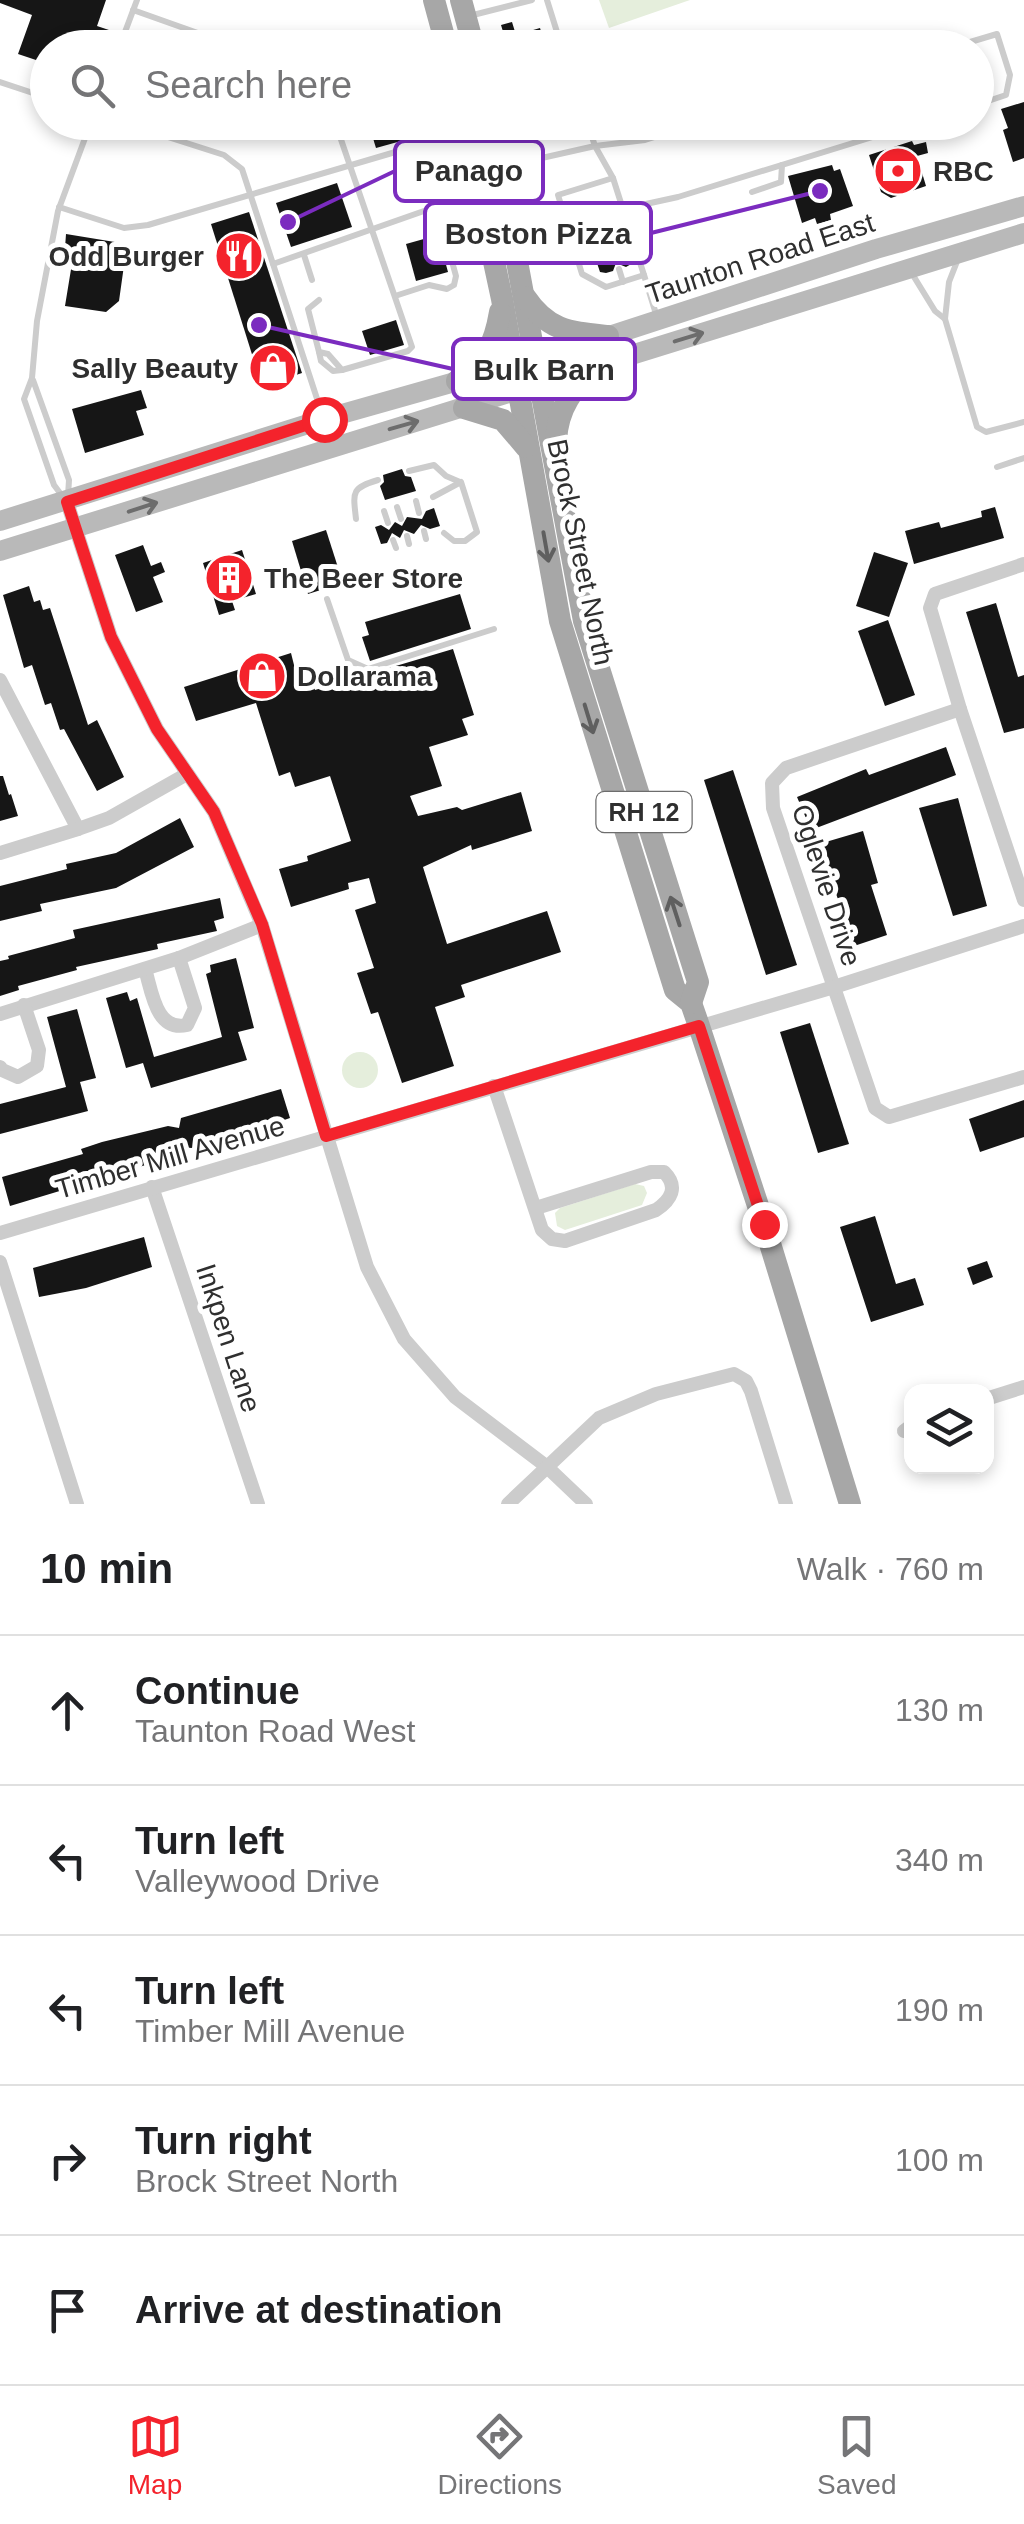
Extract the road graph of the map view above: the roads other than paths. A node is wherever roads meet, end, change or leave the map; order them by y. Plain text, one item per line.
1 (137, 0) edge
2 (434, 0) edge
3 (532, 0) edge
4 (546, 0) edge
5 (464, 8) edge
6 (133, 10) junction
7 (126, 30) edge
8 (189, 30) edge
9 (442, 30) edge
10 (556, 30) edge
11 (994, 35) edge
12 (0, 82) edge
13 (30, 92) edge
14 (994, 99) edge
15 (84, 140) edge
16 (177, 140) edge
17 (341, 140) edge
18 (469, 140) edge
19 (494, 140) edge
20 (593, 140) edge
21 (645, 140) edge
22 (863, 140) edge
23 (595, 146) junction
24 (348, 164) junction
25 (782, 165) junction
26 (500, 168) junction
27 (614, 178) junction
28 (752, 192) dead end
29 (251, 195) junction
30 (1024, 206) edge
31 (60, 207) junction
32 (436, 207) junction
33 (623, 209) junction
34 (374, 230) junction
35 (444, 230) dead end
36 (1024, 233) edge
37 (631, 234) junction
38 (619, 238) dead end
39 (446, 240) dead end
40 (601, 244) dead end
41 (576, 252) junction
42 (961, 252) junction
43 (304, 255) junction
44 (273, 264) junction
45 (909, 268) junction
46 (619, 270) dead end
47 (644, 275) junction
48 (312, 280) dead end
49 (623, 282) junction
50 (395, 296) junction
51 (512, 296) junction
52 (318, 300) dead end
53 (945, 319) junction
54 (658, 320) junction
55 (608, 336) junction
56 (524, 362) junction
57 (596, 366) junction
58 (32, 378) junction
59 (457, 381) junction
60 (529, 388) junction
61 (464, 408) junction
62 (324, 419) junction
63 (1024, 422) edge
64 (528, 451) junction
65 (1024, 458) edge
66 (997, 466) dead end
67 (409, 470) dead end
68 (378, 480) dead end
69 (461, 482) junction
70 (433, 497) dead end
71 (559, 498) junction
72 (416, 501) dead end
73 (67, 502) junction
74 (398, 506) dead end
75 (384, 511) dead end
76 (419, 513) dead end
77 (356, 519) dead end
78 (401, 519) dead end
79 (0, 521) edge
80 (388, 523) dead end
81 (75, 530) junction
82 (444, 533) dead end
83 (0, 551) edge
84 (1024, 564) edge
85 (327, 599) dead end
86 (494, 629) dead end
87 (0, 680) edge
88 (960, 709) junction
89 (186, 774) junction
90 (78, 829) junction
91 (0, 853) edge
92 (1024, 900) edge
93 (262, 924) junction
94 (1024, 926) edge
95 (179, 958) junction
96 (145, 969) junction
97 (834, 987) junction
98 (691, 1004) junction
99 (24, 1005) junction
100 (0, 1014) edge
101 (699, 1026) junction
102 (0, 1066) edge
103 (1024, 1077) edge
104 (494, 1086) junction
105 (326, 1136) junction
106 (152, 1187) junction
107 (536, 1208) junction
108 (0, 1233) edge
109 (0, 1262) edge
110 (1024, 1387) edge
111 (994, 1396) edge
112 (546, 1466) junction
113 (77, 1504) edge
114 (258, 1504) edge
115 (508, 1504) edge
116 (586, 1504) edge
117 (786, 1504) edge
118 (850, 1504) edge

1 - 6 lane
2 - 9 main road
3 - 5 lane
4 - 10 lane
6 - 7 lane
6 - 8 lane
11 - 14 lane
12 - 13 lane
15 - 31 lane
16 - 29 lane
17 - 24 lane
18 - 51 main road, RH 12
19 - 26 main road, RH 12
20 - 23 lane
21 - 23 lane
22 - 25 lane
23 - 26 lane
23 - 27 lane
24 - 29 lane
24 - 32 lane
24 - 34 lane
25 - 28 lane
25 - 33 lane
26 - 51 main road, RH 12
27 - 33 lane
27 - 41 lane
29 - 31 lane
29 - 44 lane
30 - 54 main road, Taunton Road East
31 - 58 lane
32 - 34 lane
32 - 35 lane
33 - 37 lane
34 - 43 lane
34 - 50 lane
36 - 42 main road, Taunton Road East
37 - 38 lane
37 - 47 lane
39 - 50 lane
40 - 41 lane
41 - 49 lane
42 - 45 main road, Taunton Road East
42 - 53 lane
43 - 44 lane
43 - 48 lane
44 - 62 lane
45 - 53 lane
57 -> 45 main road, Taunton Road East
46 - 49 lane
47 - 49 lane
47 - 54 lane
50 - 52 lane
51 - 55 main road
51 - 56 main road, RH 12
51 - 59 main road
53 - 63 lane
54 - 55 main road, Taunton Road East
55 - 56 main road, Taunton Road East
56 - 59 main road, Taunton Road East
56 - 60 main road, RH 12
57 - 60 main road, Taunton Road East
57 - 71 main road
58 - 73 lane
58 - 73 lane
59 - 62 main road, Taunton Road East
60 - 61 main road, Taunton Road East
60 - 64 main road, Brock Street North / RH 12
60 - 71 main road, RH 12
61 - 64 main road
81 -> 61 main road, Taunton Road East
62 - 73 main road, Taunton Road East
64 -> 98 main road, Brock Street North / RH 12
65 - 66 lane
67 - 69 lane
68 - 77 lane
69 - 70 lane
69 - 82 lane
98 -> 71 main road, Brock Street North / RH 12
72 - 76 lane
73 - 79 main road, Taunton Road East
73 - 81 street
74 - 78 lane
75 - 80 lane
81 - 83 main road, Taunton Road East
81 - 89 street
84 - 88 street
85 - 86 lane
87 - 90 street
88 - 92 street
88 - 97 street, Oglevie Drive
89 - 90 street
89 - 93 street
90 - 91 street
93 - 95 street
93 - 105 street
94 - 97 street, Timber Mill Avenue
95 - 96 street
95 - 96 street
96 - 99 street
97 - 101 street, Timber Mill Avenue
97 - 103 street
98 - 101 main road, Brock Street North / RH 12
99 - 100 street
99 - 102 street
101 - 104 street, Timber Mill Avenue
101 - 118 main road, Brock Street North / RH 12
104 - 105 street, Timber Mill Avenue
104 - 107 street
105 - 106 street, Timber Mill Avenue
105 - 112 street
106 - 108 street, Timber Mill Avenue
106 - 114 street, Inkpen Lane
107 - 107 street
109 - 113 street
110 - 111 street
112 - 115 street
112 - 116 street
112 - 117 street

